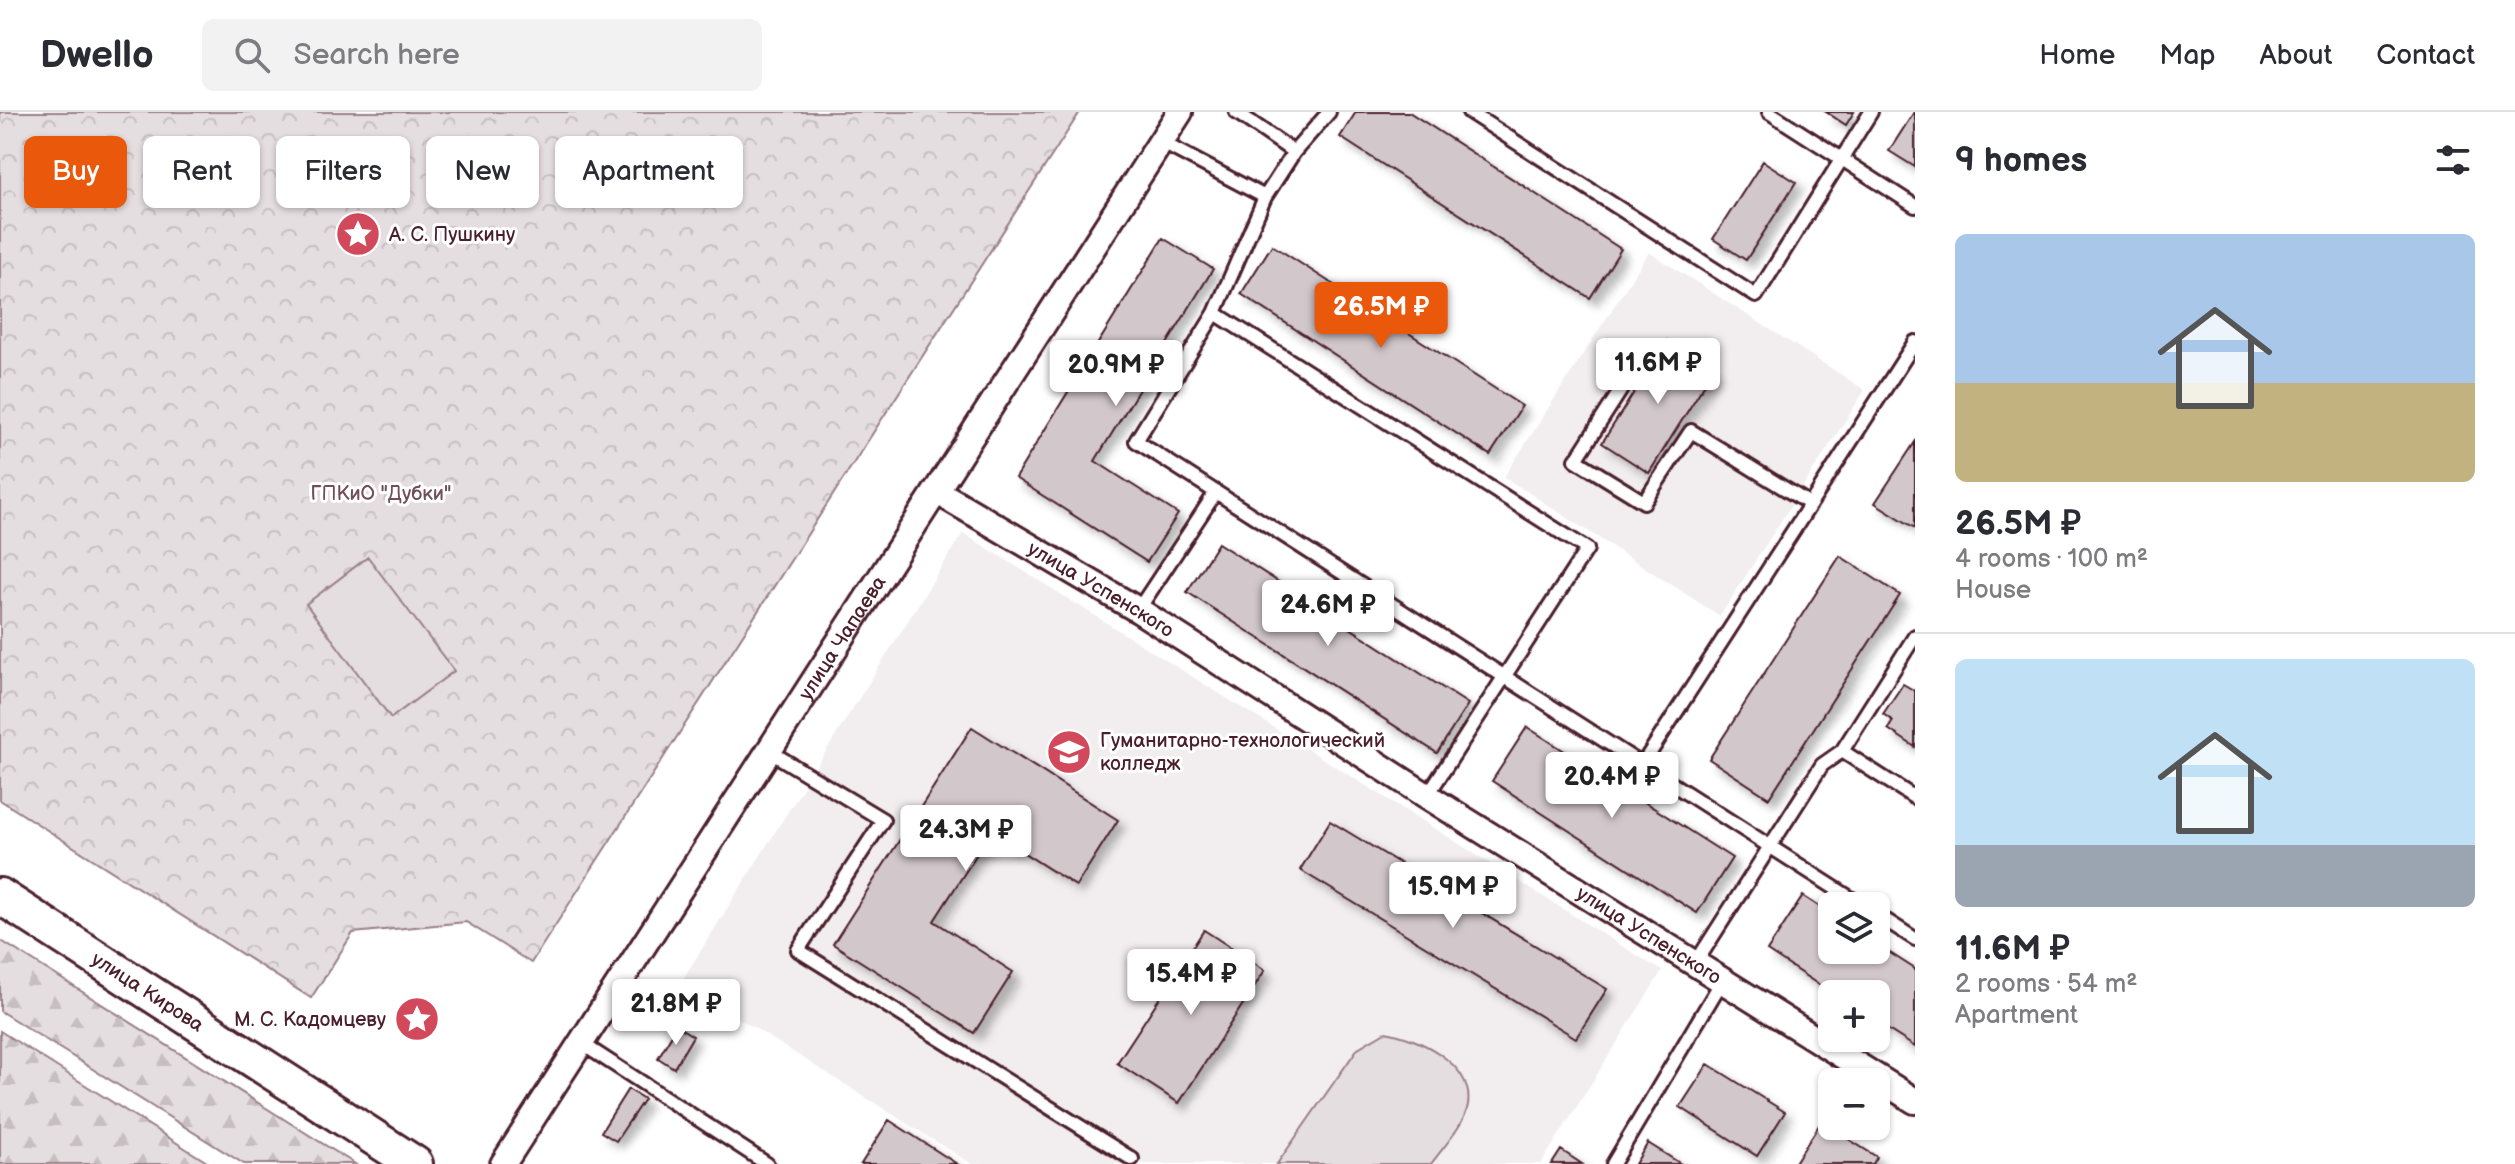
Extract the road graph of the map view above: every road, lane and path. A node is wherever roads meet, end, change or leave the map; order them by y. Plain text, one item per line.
1 (1180, 112) edge
2 (1236, 112) edge
3 (1329, 112) edge
4 (1469, 112) edge
5 (1769, 112) edge
6 (1871, 112) edge
7 (1161, 142) junction
8 (1294, 152) junction
9 (1842, 159) junction
10 (1265, 197) junction
11 (1915, 206) edge
12 (1215, 313) junction
13 (1915, 342) edge
14 (1622, 388) dead end
15 (936, 491) junction
16 (1216, 492) junction
17 (1810, 504) junction
18 (1138, 610) junction
19 (1915, 636) edge
20 (1505, 677) junction
21 (769, 751) junction
22 (1842, 751) junction
23 (1642, 765) junction
24 (1427, 796) junction
25 (1915, 798) edge
26 (1770, 847) junction
27 (1841, 892) edge
28 (0, 896) edge
29 (1890, 923) edge
30 (1915, 939) edge
31 (1695, 964) junction
32 (1722, 981) junction
33 (581, 1043) junction
34 (1915, 1101) edge
35 (1132, 1159) dead end
36 (415, 1164) edge
37 (503, 1164) edge
38 (767, 1164) edge
39 (1613, 1164) edge

1 - 7 street, улица Чапаева
2 - 8 lane
3 - 8 lane
4 - 9 lane
5 - 9 lane
6 - 9 lane
7 - 10 lane
7 - 15 street, улица Чапаева
8 - 10 lane
9 - 11 lane
10 - 12 lane
12 - 16 lane
12 - 20 lane
13 - 17 lane
14 - 17 lane
15 - 18 street, улица Успенского
15 - 21 street, улица Чапаева
16 - 18 lane
16 - 20 lane
17 - 23 lane
18 - 24 street, улица Успенского
19 - 22 lane
20 - 23 lane
20 - 24 lane
21 - 33 street, улица Чапаева
21 - 35 lane
22 - 25 lane
22 - 26 lane
23 - 26 lane
24 - 31 street, улица Успенского
26 - 27 lane
26 - 31 lane
28 - 36 main road, улица Кирова
29 - 30 lane
31 - 32 street, улица Успенского
32 - 34 street, улица Успенского
32 - 39 lane
33 - 37 street, улица Чапаева
33 - 38 lane

